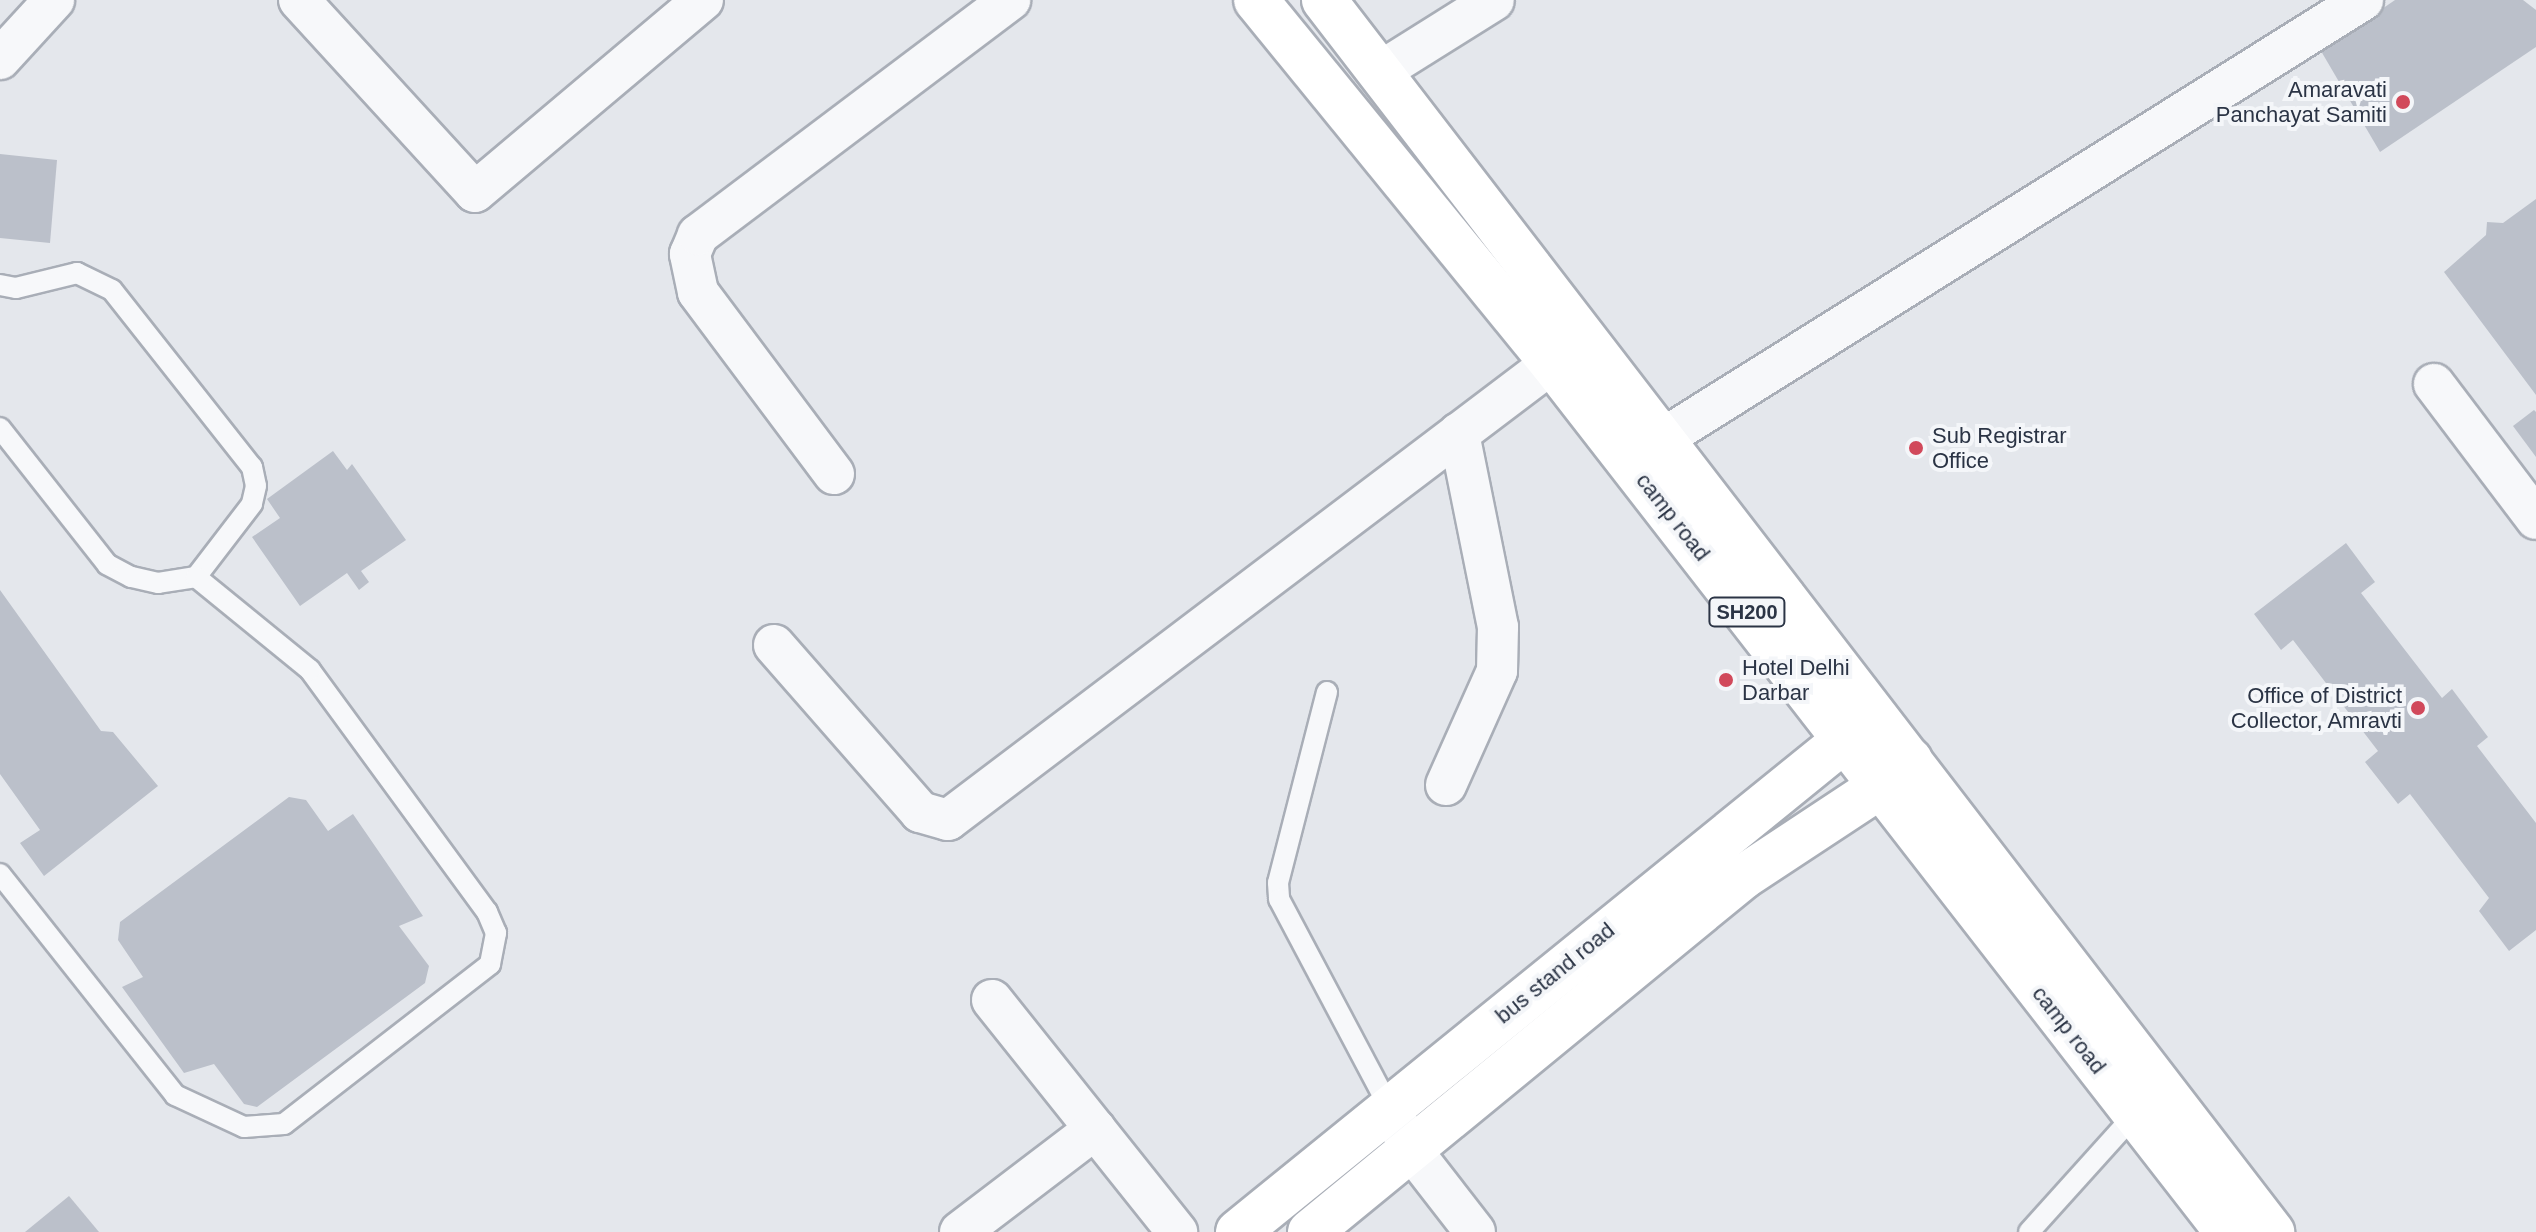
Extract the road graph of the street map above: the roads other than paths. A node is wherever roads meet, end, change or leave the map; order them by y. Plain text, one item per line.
1 (54, 0) edge
2 (299, 0) edge
3 (703, 0) edge
4 (1010, 0) edge
5 (1256, 0) edge
6 (1324, 0) edge
7 (1494, 0) edge
8 (2363, 0) edge
9 (0, 59) edge
10 (1381, 71) junction
11 (0, 285) edge
12 (1552, 363) junction
13 (2434, 384) dead end
14 (0, 428) edge
15 (1459, 433) junction
16 (1664, 436) junction
17 (1628, 460) junction
18 (834, 474) dead end
19 (2536, 519) edge
20 (196, 577) junction
21 (774, 645) dead end
22 (1327, 692) dead end
23 (1859, 728) junction
24 (1896, 772) junction
25 (1446, 785) dead end
26 (0, 874) edge
27 (992, 1000) dead end
28 (2148, 1101) junction
29 (1389, 1107) junction
30 (1095, 1129) junction
31 (1413, 1152) junction
32 (960, 1232) edge
33 (1177, 1232) edge
34 (1238, 1232) edge
35 (1310, 1232) edge
36 (1475, 1232) edge
37 (2029, 1232) edge
38 (2227, 1232) edge
39 (2272, 1232) edge

1 - 9 street
2 - 3 street
4 - 18 street
5 - 12 main road, camp road / SH200
6 - 10 main road, camp road / SH200
7 - 10 street
8 - 16 street
10 - 16 main road, camp road / SH200
11 - 20 lane
12 - 15 street
12 - 17 main road, camp road / SH200
13 - 19 street
14 - 20 lane
15 - 21 street
15 - 25 street
16 - 17 street
16 - 23 main road, camp road / SH200
17 - 23 main road, camp road / SH200
20 - 26 lane
22 - 29 lane
23 - 24 main road, camp road / SH200
23 - 29 main road, bus stand road
24 - 28 main road, camp road / SH200
24 - 31 main road, bus stand road
27 - 30 street
28 - 37 lane
28 - 38 main road, camp road / SH200
28 - 39 main road, camp road / SH200
29 - 31 street
29 - 34 main road, bus stand road
30 - 32 street
30 - 33 street
31 - 35 main road, bus stand road
31 - 36 street

